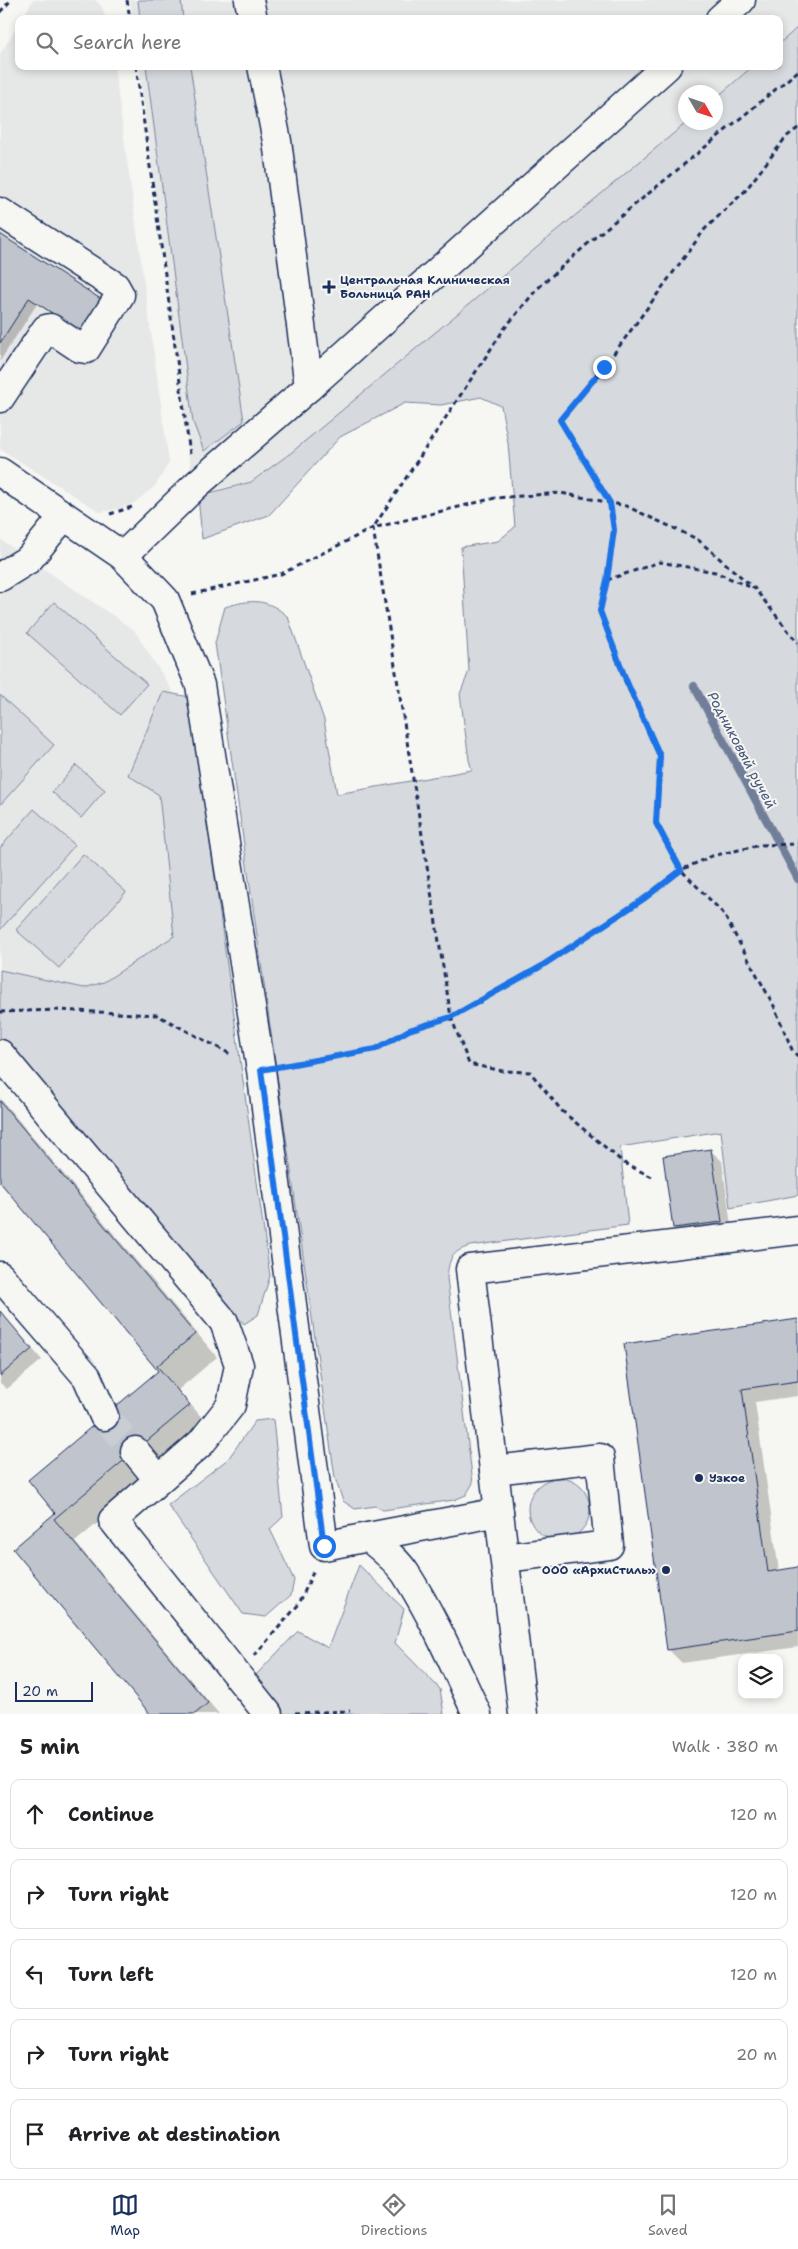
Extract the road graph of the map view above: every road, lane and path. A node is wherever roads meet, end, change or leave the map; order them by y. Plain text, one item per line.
1 (11, 0) edge
2 (127, 0) edge
3 (249, 0) edge
4 (741, 0) edge
5 (0, 12) edge
6 (129, 15) edge
7 (252, 15) edge
8 (724, 15) edge
9 (137, 70) edge
10 (263, 70) edge
11 (663, 70) edge
12 (798, 70) edge
13 (798, 128) edge
14 (0, 212) edge
15 (309, 388) junction
16 (0, 398) edge
17 (190, 456) dead end
18 (0, 472) edge
19 (144, 503) dead end
20 (610, 503) junction
21 (64, 516) junction
22 (103, 516) dead end
23 (372, 528) junction
24 (123, 556) junction
25 (0, 576) edge
26 (607, 580) junction
27 (755, 589) junction
28 (165, 600) junction
29 (798, 643) edge
30 (798, 844) edge
31 (681, 870) junction
32 (0, 1012) edge
33 (451, 1017) junction
34 (0, 1054) edge
35 (798, 1056) edge
36 (261, 1070) junction
37 (652, 1177) dead end
38 (798, 1230) edge
39 (0, 1276) edge
40 (104, 1416) tunnel mouth
41 (134, 1451) tunnel mouth
42 (494, 1470) junction
43 (158, 1479) junction
44 (500, 1512) junction
45 (368, 1537) junction
46 (324, 1546) junction
47 (505, 1558) junction
48 (238, 1676) junction
49 (350, 1711) dead end
50 (268, 1714) edge
51 (286, 1714) edge
52 (477, 1714) edge
53 (523, 1714) edge

1 - 5 path
2 - 6 path
3 - 7 lane
4 - 8 lane
9 - 17 path
10 - 15 lane
11 - 15 lane
12 - 23 path
13 - 20 path
14 - 16 lane
15 - 24 lane
18 - 21 lane
19 - 22 path
20 - 23 path
20 - 26 path
20 - 27 path
21 - 24 lane
21 - 25 lane
23 - 28 path
23 - 33 path
24 - 28 lane
26 - 27 path
26 - 31 path
27 - 29 path
28 - 36 lane
30 - 31 path
31 - 33 path
31 - 35 path
32 - 36 path
33 - 36 path
33 - 37 path
34 - 43 lane
36 - 46 lane
38 - 42 lane
39 - 40 lane
41 - 43 lane
42 - 44 lane
42 - 47 lane
43 - 48 lane
44 - 45 lane
44 - 47 lane
45 - 46 lane
45 - 52 lane
46 - 48 path
47 - 53 lane
48 - 50 lane
49 - 51 path

